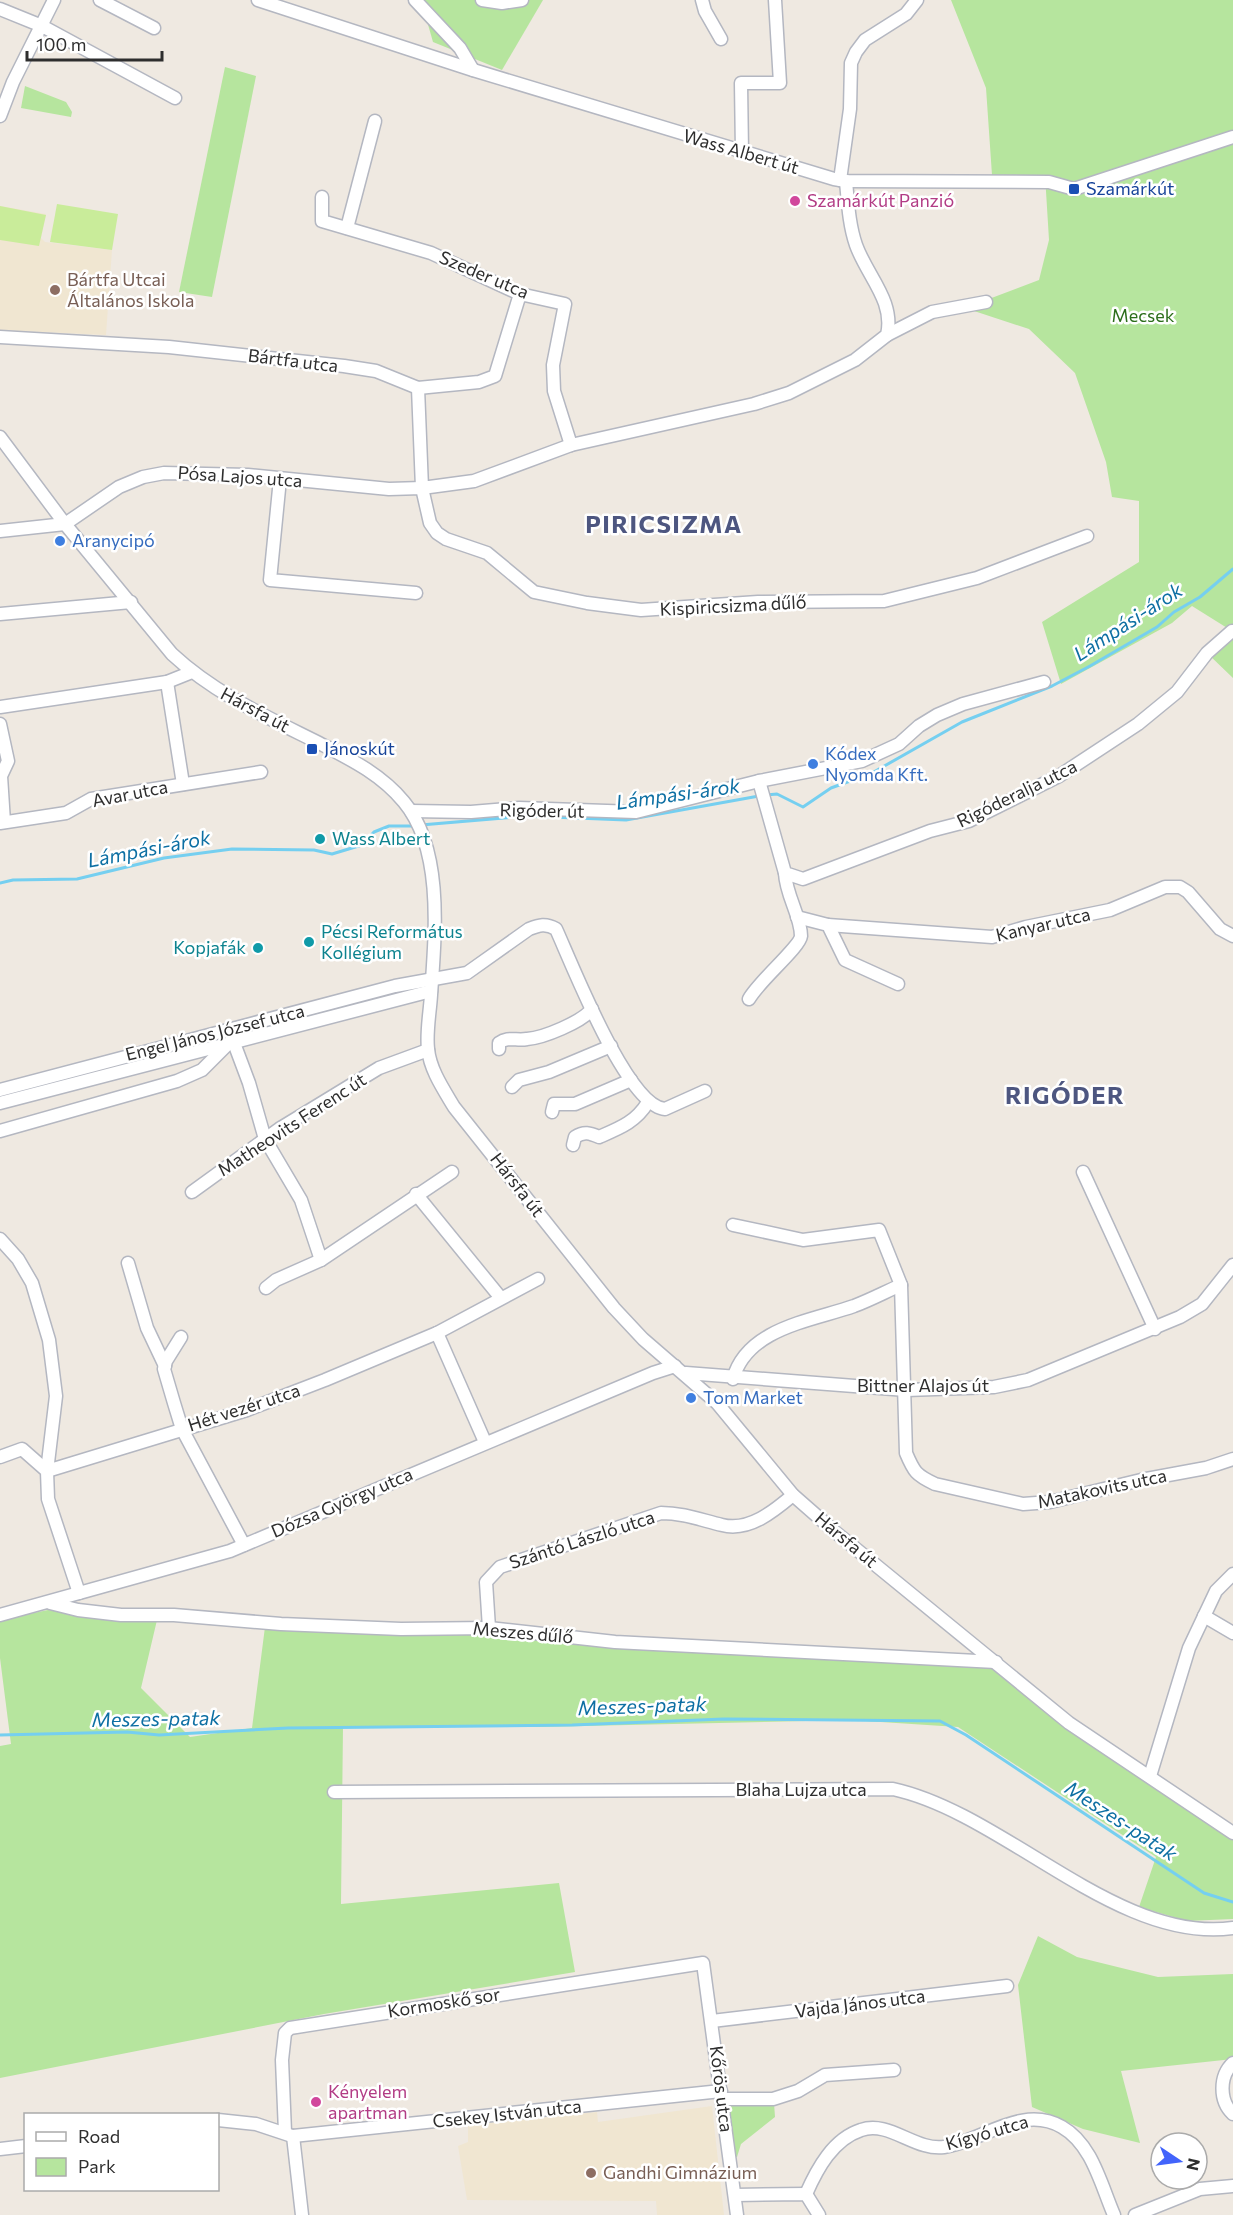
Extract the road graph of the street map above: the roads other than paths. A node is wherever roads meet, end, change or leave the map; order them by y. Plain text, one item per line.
1 (54, 0) edge
2 (100, 0) edge
3 (258, 0) edge
4 (415, 0) edge
5 (482, 0) edge
6 (522, 0) edge
7 (702, 0) edge
8 (775, 0) edge
9 (918, 0) edge
10 (0, 9) edge
11 (42, 26) junction
12 (154, 28) dead end
13 (721, 39) dead end
14 (473, 70) junction
15 (0, 77) edge
16 (13, 82) junction
17 (175, 98) dead end
18 (0, 116) edge
19 (375, 121) dead end
20 (1233, 137) edge
21 (742, 153) junction
22 (843, 181) junction
23 (322, 197) dead end
24 (347, 228) junction
25 (520, 294) junction
26 (986, 302) dead end
27 (887, 335) junction
28 (0, 337) edge
29 (417, 388) junction
30 (0, 437) edge
31 (572, 445) junction
32 (280, 479) junction
33 (422, 488) junction
34 (65, 524) junction
35 (0, 531) edge
36 (1087, 536) dead end
37 (416, 593) dead end
38 (131, 602) junction
39 (0, 614) edge
40 (1232, 631) edge
41 (192, 672) junction
42 (167, 681) junction
43 (1044, 682) dead end
44 (0, 707) edge
45 (0, 724) edge
46 (261, 772) dead end
47 (183, 784) junction
48 (763, 791) junction
49 (413, 814) junction
50 (2, 823) edge
51 (785, 873) junction
52 (797, 917) junction
53 (828, 925) junction
54 (1233, 936) edge
55 (898, 984) dead end
56 (431, 986) junction
57 (749, 999) dead end
58 (592, 1009) junction
59 (230, 1044) junction
60 (611, 1046) junction
61 (499, 1049) dead end
62 (428, 1050) junction
63 (631, 1080) junction
64 (512, 1087) dead end
65 (0, 1090) edge
66 (705, 1091) dead end
67 (648, 1102) junction
68 (0, 1103) edge
69 (552, 1112) dead end
70 (0, 1131) edge
71 (264, 1139) junction
72 (573, 1145) dead end
73 (452, 1172) dead end
74 (1083, 1172) dead end
75 (192, 1192) dead end
76 (416, 1194) junction
77 (733, 1225) dead end
78 (0, 1239) edge
79 (321, 1260) junction
80 (128, 1263) dead end
81 (1233, 1265) edge
82 (538, 1279) dead end
83 (901, 1285) junction
84 (266, 1288) dead end
85 (500, 1298) junction
86 (1155, 1329) junction
87 (437, 1333) junction
88 (181, 1337) dead end
89 (165, 1366) junction
90 (681, 1370) junction
91 (733, 1379) junction
92 (906, 1390) junction
93 (182, 1429) junction
94 (485, 1442) junction
95 (0, 1457) edge
96 (1233, 1459) edge
97 (47, 1471) junction
98 (793, 1495) junction
99 (244, 1545) junction
100 (1233, 1574) edge
101 (79, 1593) junction
102 (50, 1603) junction
103 (0, 1615) edge
104 (1204, 1616) junction
105 (489, 1628) junction
106 (1233, 1633) edge
107 (996, 1662) junction
108 (1150, 1776) junction
109 (334, 1792) dead end
110 (1233, 1833) edge
111 (1233, 1928) edge
112 (703, 1963) joint
113 (1007, 1986) dead end
114 (712, 2021) junction
115 (1233, 2063) edge
116 (894, 2070) dead end
117 (722, 2095) junction
118 (1233, 2114) edge
119 (219, 2120) edge
120 (289, 2134) junction
121 (24, 2146) edge
122 (0, 2150) edge
123 (1233, 2186) edge
124 (735, 2194) junction
125 (806, 2194) junction
126 (303, 2215) edge
127 (737, 2215) edge
128 (819, 2215) edge
129 (1114, 2215) edge
130 (1135, 2215) edge

1 - 11 street
2 - 12 street
3 - 14 street, Wass Albert út
4 - 14 street
5 - 6 street
7 - 13 street
8 - 21 street
9 - 22 street
10 - 11 street
11 - 16 street
11 - 17 street
14 - 21 street, Wass Albert út
15 - 16 street
16 - 18 street
19 - 24 street
20 - 22 street, Wass Albert út
21 - 22 street, Wass Albert út
22 - 27 street
23 - 24 street, Szeder utca
24 - 25 street, Szeder utca
25 - 29 street, Bártfa utca
25 - 31 street, Szeder utca
26 - 27 street
27 - 31 street
28 - 29 street, Bártfa utca
29 - 33 street, Kispiricsizma dűlő
30 - 34 street, Hársfa út
31 - 33 street
32 - 33 street, Pósa Lajos utca
32 - 34 street, Pósa Lajos utca
32 - 37 street
33 - 36 street, Kispiricsizma dűlő
34 - 35 street, Pósa Lajos utca
34 - 38 street, Hársfa út
38 - 39 street
38 - 41 street, Hársfa út
40 - 51 street, Rigóderalja utca
41 - 42 street
41 - 49 street, Hársfa út
42 - 44 street
42 - 47 street
43 - 48 street, Rigóder út
45 - 50 street
46 - 47 street, Avar utca
47 - 50 street, Avar utca
48 - 49 street, Rigóder út
48 - 51 street
49 - 56 street, Hársfa út
51 - 52 street
52 - 53 street, Kanyar utca
52 - 57 street
53 - 54 street, Kanyar utca
53 - 55 street
56 - 58 street
56 - 59 street, Engel János József utca
56 - 62 street, Hársfa út
56 - 65 street, Engel János József utca
58 - 60 street
58 - 61 street
59 - 68 street, Engel János József utca
59 - 70 street
59 - 71 street
60 - 63 street
60 - 64 street
62 - 71 street, Matheovits Ferenc út
62 - 90 street, Hársfa út
63 - 67 street
63 - 69 street
66 - 67 street
67 - 72 street
71 - 75 street, Matheovits Ferenc út
71 - 79 street
73 - 76 street
74 - 86 street
76 - 79 street
76 - 85 street
77 - 83 street, Matakovits utca
78 - 97 street
79 - 84 street
80 - 89 street
81 - 86 street, Bittner Alajos út
82 - 85 street, Hét vezér utca
83 - 91 street
83 - 92 street, Matakovits utca
85 - 87 street, Hét vezér utca
86 - 92 street, Bittner Alajos út
87 - 93 street, Hét vezér utca
87 - 94 street
88 - 89 street
89 - 93 street
90 - 91 street, Bittner Alajos út
90 - 94 street, Dózsa György utca
90 - 98 street, Hársfa út
91 - 92 street, Bittner Alajos út
92 - 96 street, Matakovits utca
93 - 97 street, Hét vezér utca
93 - 99 street
94 - 99 street, Dózsa György utca
95 - 97 street
97 - 101 street
98 - 105 street, Szántó László utca
98 - 107 street, Hársfa út
99 - 101 street, Dózsa György utca
100 - 104 street
101 - 102 street, Dózsa György utca
102 - 103 street, Dózsa György utca
102 - 105 street, Meszes dűlő
104 - 106 street
104 - 108 street
105 - 107 street, Meszes dűlő
107 - 108 street, Hársfa út
108 - 110 street, Hársfa út
109 - 111 street, Blaha Lujza utca
112 - 114 street, Kőrös utca
112 - 120 street, Kormoskő sor
113 - 114 street, Vajda János utca
114 - 117 street, Kőrös utca
115 - 118 street
116 - 117 street, Csekey István utca
117 - 120 street, Csekey István utca
117 - 124 street, Kőrös utca
119 - 120 street
120 - 126 street
121 - 122 street
123 - 130 street
124 - 125 street
124 - 127 street, Kőrös utca
125 - 128 street
125 - 129 street, Kígyó utca

